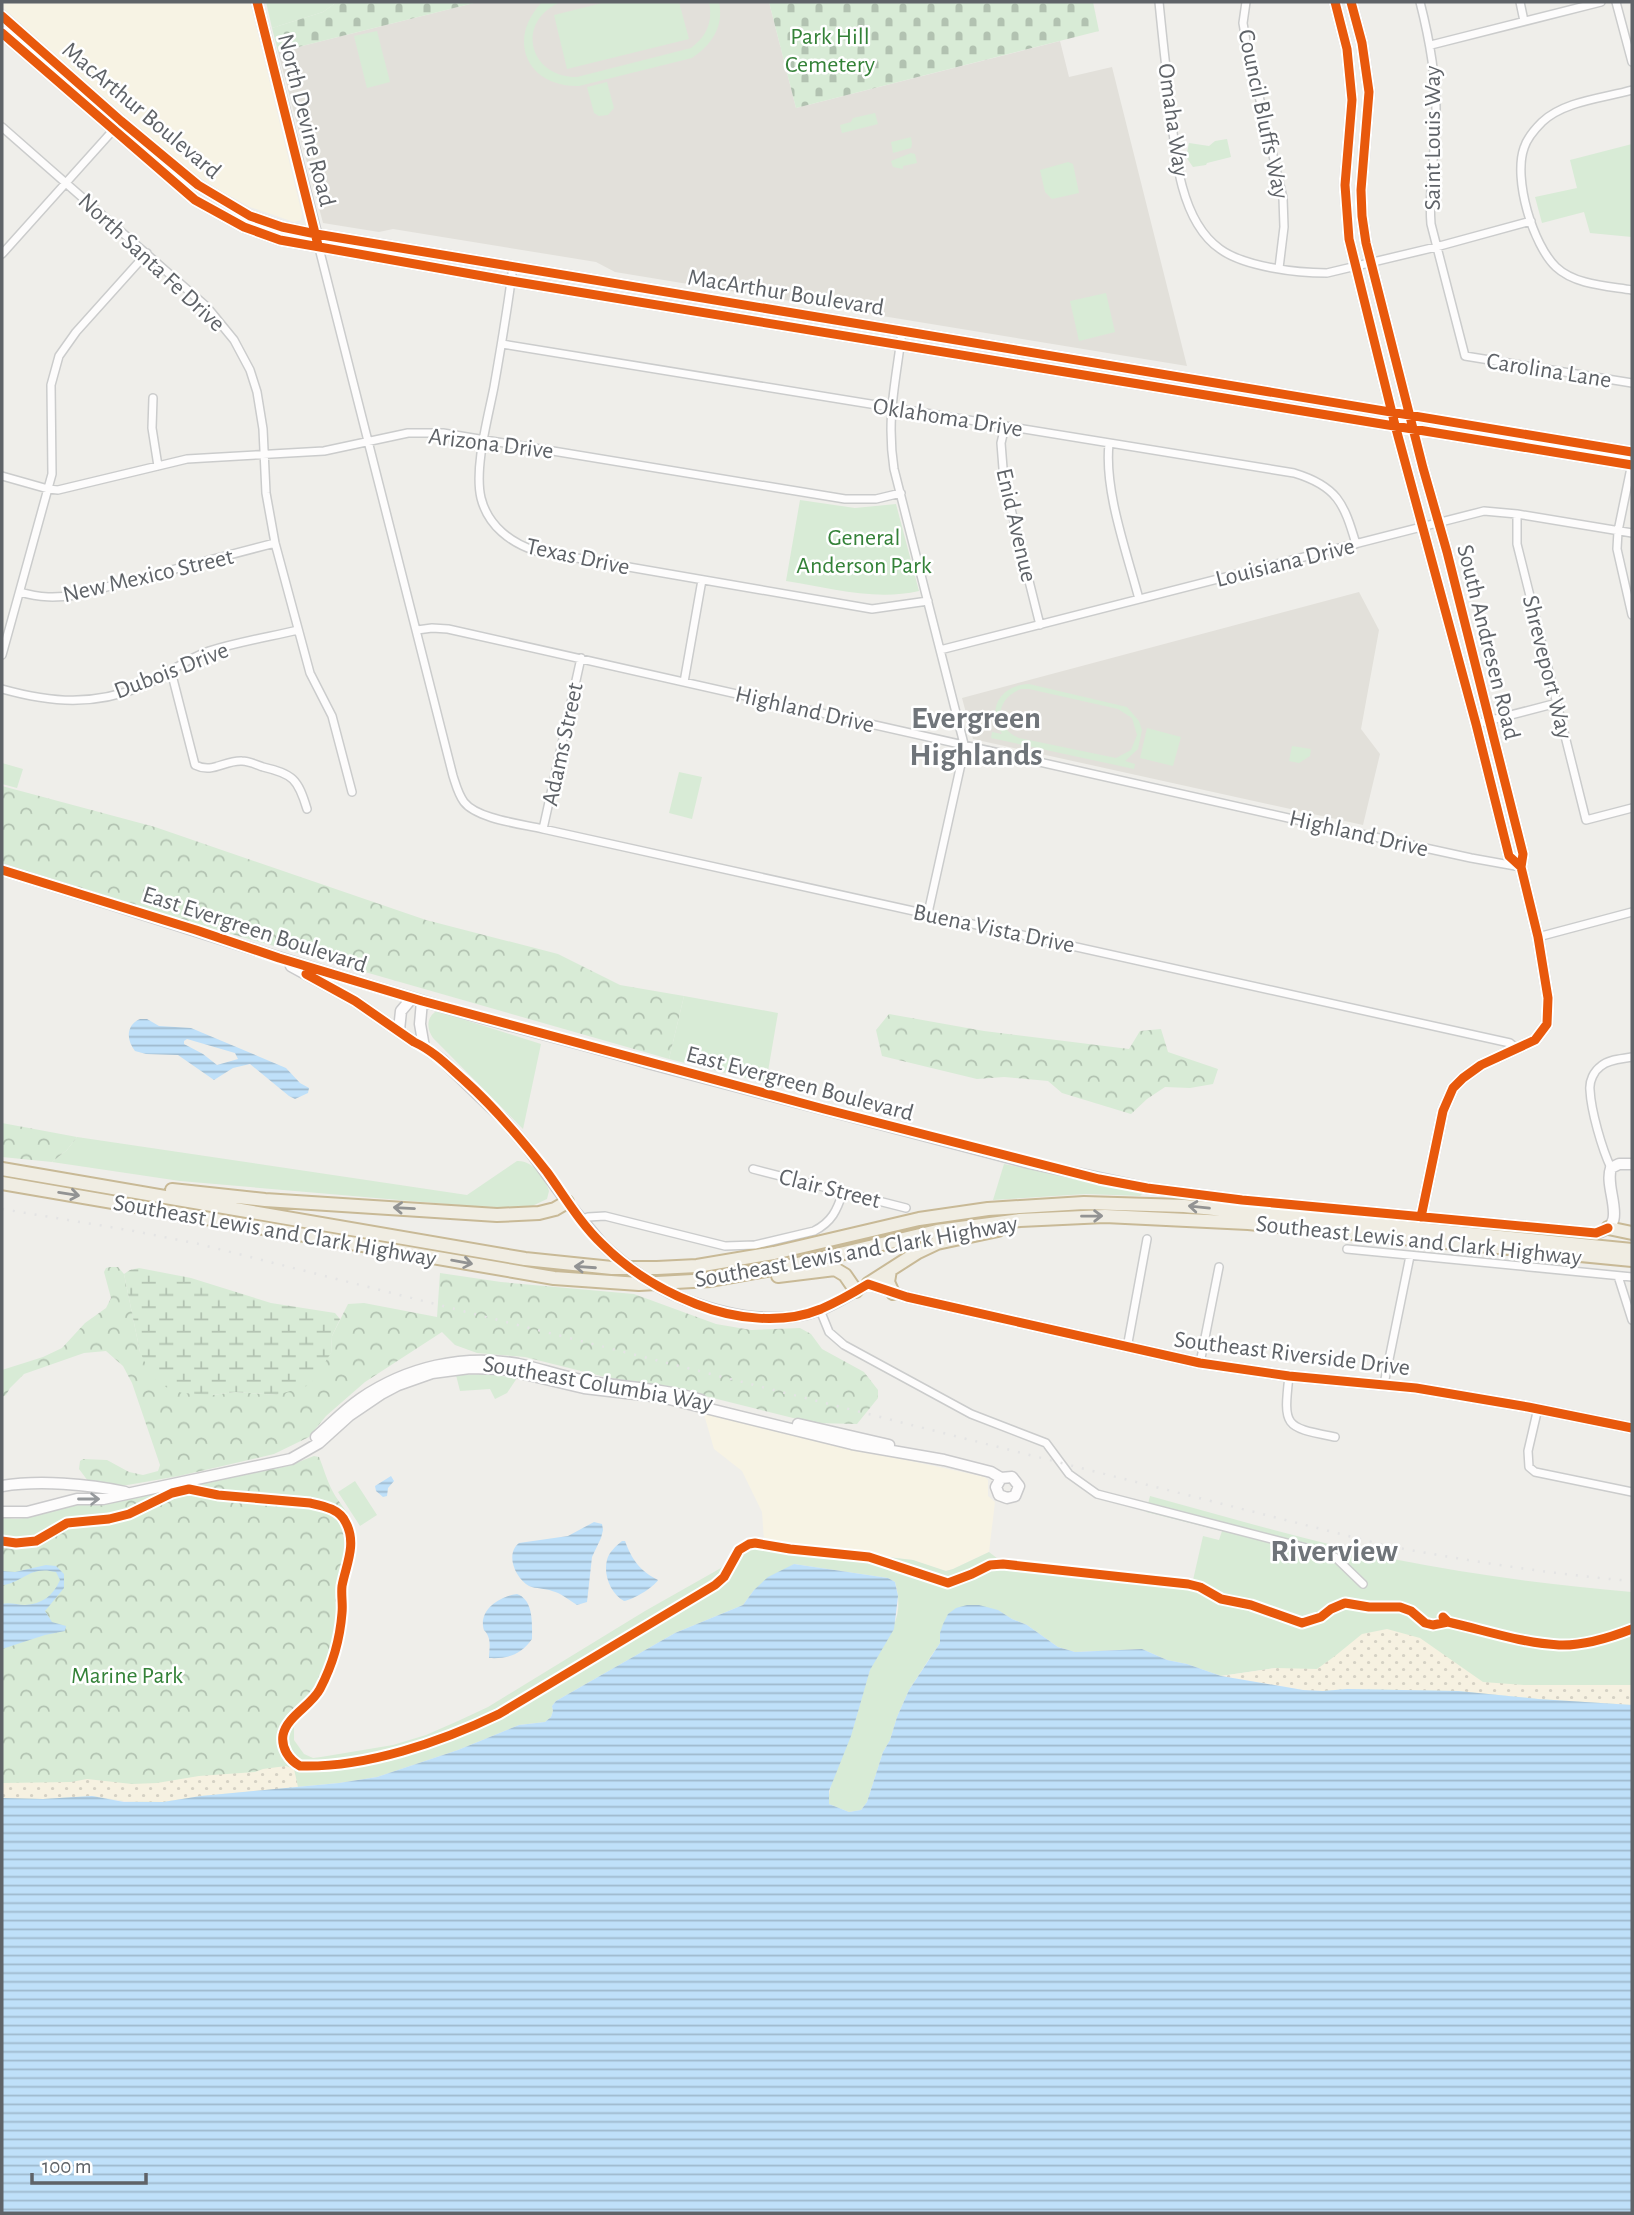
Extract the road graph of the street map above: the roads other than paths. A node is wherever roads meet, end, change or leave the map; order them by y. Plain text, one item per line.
1 (257, 2) edge
2 (1159, 2) edge
3 (1246, 2) edge
4 (1335, 2) edge
5 (1351, 2) edge
6 (1420, 2) edge
7 (1520, 2) edge
8 (1601, 2) edge
9 (1616, 2) edge
10 (2, 16) edge
11 (1524, 21) junction
12 (2, 33) edge
13 (1431, 45) junction
14 (1632, 62) edge
15 (1632, 90) edge
16 (121, 121) junction
17 (2, 127) edge
18 (112, 131) junction
19 (65, 182) junction
20 (1531, 221) junction
21 (316, 234) junction
22 (1436, 247) junction
23 (319, 248) junction
24 (147, 253) junction
25 (2, 254) edge
26 (1370, 263) junction
27 (513, 266) junction
28 (1355, 267) junction
29 (1279, 268) junction
30 (511, 281) junction
31 (1632, 290) edge
32 (902, 331) junction
33 (502, 344) junction
34 (900, 344) junction
35 (1465, 356) joint
36 (1632, 383) edge
37 (153, 398) dead end
38 (890, 408) junction
39 (1392, 411) junction
40 (1409, 414) junction
41 (1395, 425) junction
42 (1005, 426) junction
43 (1412, 428) junction
44 (484, 439) junction
45 (367, 443) junction
46 (1110, 444) junction
47 (1632, 452) edge
48 (264, 454) junction
49 (1632, 464) edge
50 (158, 466) junction
51 (2, 476) edge
52 (48, 489) junction
53 (901, 494) junction
54 (1517, 514) junction
55 (1437, 522) junction
56 (1424, 526) junction
57 (1618, 531) junction
58 (1632, 533) edge
59 (275, 543) junction
60 (1356, 544) junction
61 (702, 580) junction
62 (20, 592) junction
63 (1139, 599) junction
64 (928, 601) junction
65 (1632, 615) edge
66 (1040, 625) junction
67 (298, 630) junction
68 (417, 630) junction
69 (940, 650) junction
70 (2, 655) edge
71 (581, 658) junction
72 (171, 671) junction
73 (684, 682) junction
74 (2, 690) edge
75 (1557, 703) junction
76 (1489, 721) junction
77 (1476, 724) junction
78 (964, 744) junction
79 (352, 792) dead end
80 (469, 807) joint
81 (1632, 808) edge
82 (307, 809) dead end
83 (543, 829) junction
84 (1521, 867) junction
85 (2, 870) edge
86 (1632, 912) edge
87 (928, 913) junction
88 (1538, 937) junction
89 (279, 958) junction
90 (417, 1000) junction
91 (399, 1030) junction
92 (425, 1046) junction
93 (1517, 1049) junction
94 (1632, 1057) edge
95 (1632, 1164) edge
96 (1611, 1168) junction
97 (2, 1169) edge
98 (753, 1169) dead end
99 (78, 1182) junction
100 (2, 1183) edge
101 (843, 1192) junction
102 (567, 1202) junction
103 (906, 1208) dead end
104 (1064, 1217) junction
105 (1421, 1217) junction
106 (582, 1220) junction
107 (1608, 1228) junction
108 (1632, 1233) edge
109 (1147, 1239) dead end
110 (1347, 1249) dead end
111 (1632, 1250) edge
112 (1410, 1256) junction
113 (1632, 1260) edge
114 (1219, 1267) dead end
115 (890, 1270) junction
116 (1618, 1276) junction
117 (1632, 1277) edge
118 (711, 1280) junction
119 (868, 1284) junction
120 (856, 1291) junction
121 (893, 1293) junction
122 (820, 1310) junction
123 (1632, 1320) edge
124 (1127, 1348) junction
125 (1200, 1363) junction
126 (1289, 1376) junction
127 (1384, 1384) junction
128 (1538, 1408) junction
129 (1632, 1429) edge
130 (1335, 1437) dead end
131 (1001, 1478) dead end
132 (2, 1486) edge
133 (1632, 1492) edge
134 (129, 1493) junction
135 (46, 1495) junction
136 (2, 1512) edge
137 (1363, 1584) dead end

1 - 21 street, North Devine Road
2 - 29 street, Omaha Way
3 - 29 street, Council Bluffs Way
4 - 28 street, South Andresen Road
5 - 26 street, South Andresen Road
6 - 13 street, Saint Louis Way
7 - 11 street
8 - 11 street
9 - 14 street
10 - 16 street, MacArthur Boulevard
11 - 13 street
12 - 18 street, MacArthur Boulevard
13 - 22 street, Saint Louis Way
15 - 20 street
16 - 18 street
16 - 21 street, MacArthur Boulevard
17 - 19 street, North Santa Fe Drive
18 - 19 street
18 - 23 street, MacArthur Boulevard
19 - 24 street, North Santa Fe Drive
19 - 25 street
20 - 22 street, Omaha Way
20 - 31 street
21 - 23 street, North Devine Road
21 - 27 street, MacArthur Boulevard
22 - 26 street, Omaha Way
22 - 35 street, Saint Louis Way
23 - 30 street, MacArthur Boulevard
23 - 45 street, North Devine Road
24 - 48 street, North Santa Fe Drive
24 - 52 street
26 - 28 street, Omaha Way
26 - 40 street, South Andresen Road
27 - 30 street, Texas Drive
27 - 32 street, MacArthur Boulevard
28 - 29 street, Omaha Way
28 - 39 street, South Andresen Road
30 - 33 street, Texas Drive
30 - 34 street, MacArthur Boulevard
32 - 34 street
32 - 39 street, MacArthur Boulevard
33 - 38 street, Oklahoma Drive
33 - 44 street, Texas Drive
34 - 38 street
34 - 41 street, MacArthur Boulevard
35 - 36 street, Carolina Lane
37 - 50 street
38 - 42 street, Oklahoma Drive
38 - 53 street
39 - 40 street, MacArthur Boulevard
39 - 41 street, South Andresen Road
40 - 43 street, South Andresen Road
40 - 47 street, MacArthur Boulevard
41 - 43 street, MacArthur Boulevard
41 - 56 street, South Andresen Road
42 - 46 street, Oklahoma Drive
42 - 66 street, Enid Avenue
43 - 49 street, MacArthur Boulevard
43 - 55 street, South Andresen Road
44 - 45 street, Arizona Drive
44 - 53 street, Arizona Drive
44 - 61 street, Texas Drive
45 - 48 street, Arizona Drive
45 - 68 street, North Devine Road
46 - 60 street, Oklahoma Drive
46 - 63 street
48 - 50 street, Arizona Drive
48 - 59 street, North Santa Fe Drive
49 - 57 street
50 - 52 street, Arizona Drive
51 - 52 street, Arizona Drive
52 - 62 street
53 - 64 street
54 - 55 street, Louisiana Drive
54 - 57 street, Louisiana Drive
54 - 75 street, Shreveport Way
55 - 56 street, Louisiana Drive
55 - 76 street, South Andresen Road
56 - 60 street, Louisiana Drive
56 - 77 street, South Andresen Road
57 - 58 street, Louisiana Drive
57 - 65 street
59 - 62 street, New Mexico Street
59 - 67 street, North Santa Fe Drive
60 - 63 street, Louisiana Drive
61 - 64 street, Texas Drive
61 - 73 street
62 - 70 street
63 - 66 street, Louisiana Drive
64 - 69 street
66 - 69 street, Louisiana Drive
67 - 72 street, Dubois Drive
67 - 79 street, North Santa Fe Drive
68 - 71 street, Highland Drive
68 - 80 street, North Devine Road
69 - 78 street
71 - 73 street, Highland Drive
71 - 83 street, Adams Street
72 - 74 street, Dubois Drive
72 - 82 street
73 - 78 street, Highland Drive
75 - 76 street
75 - 81 street, Shreveport Way
76 - 77 street
76 - 84 street, South Andresen Road
77 - 84 street, South Andresen Road
78 - 84 street, Highland Drive
78 - 87 street
80 - 83 street, Buena Vista Drive
83 - 87 street, Buena Vista Drive
84 - 88 street, South Andresen Road
85 - 89 street, East Evergreen Boulevard
86 - 88 street
87 - 93 street, Buena Vista Drive
88 - 93 street, South Andresen Road
89 - 90 street, East Evergreen Boulevard
89 - 91 street
90 - 91 street
90 - 92 street
90 - 105 street, East Evergreen Boulevard
91 - 92 street
92 - 102 street
93 - 105 street, South Andresen Road
94 - 96 street
95 - 96 street
96 - 107 street
97 - 99 highway, Southeast Lewis and Clark Highway
98 - 101 street, Clair Street
102 -> 99 highway
111 -> 99 highway, Southeast Lewis and Clark Highway
100 -> 118 highway, Southeast Lewis and Clark Highway
101 - 103 street, Clair Street
101 - 106 street
102 - 106 street
104 -> 113 highway, Southeast Lewis and Clark Highway
104 - 115 highway
104 - 118 highway, Southeast Lewis and Clark Highway
105 - 107 street, East Evergreen Boulevard
106 - 122 street, bridge
107 - 108 highway
109 - 124 street
110 - 112 street
112 - 116 street
112 - 127 street
114 - 125 street
115 - 119 highway
115 - 121 highway
116 - 117 street
116 - 123 street
118 - 120 highway
119 - 120 street
119 - 121 street, Southeast Riverside Drive
120 - 122 street
121 - 124 street, Southeast Riverside Drive
122 - 137 street
124 - 125 street, Southeast Riverside Drive
125 - 126 street, Southeast Riverside Drive
126 - 127 street, Southeast Riverside Drive
126 - 130 street
127 - 128 street, Southeast Riverside Drive
128 - 129 street, Southeast Riverside Drive
128 - 133 street
131 - 134 street, Southeast Columbia Way
132 - 135 street, Southeast Columbia Way
135 -> 134 street, Southeast Columbia Way
134 - 135 street, Southeast Columbia Way
135 - 136 street, Southeast Columbia Way

